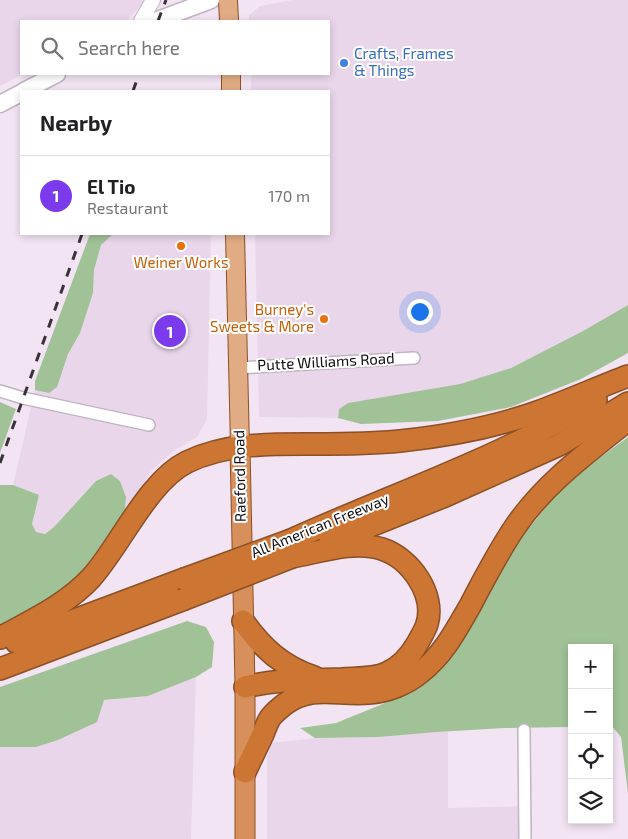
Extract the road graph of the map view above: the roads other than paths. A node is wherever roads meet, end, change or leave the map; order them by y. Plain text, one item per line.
1 (153, 0) edge
2 (211, 0) edge
3 (228, 0) edge
4 (142, 20) edge
5 (158, 20) edge
6 (229, 20) edge
7 (55, 75) edge
8 (231, 75) edge
9 (27, 90) edge
10 (231, 90) edge
11 (20, 94) edge
12 (0, 104) edge
13 (235, 235) edge
14 (414, 358) dead end
15 (237, 368) junction
16 (628, 376) edge
17 (628, 380) edge
18 (0, 391) edge
19 (628, 402) edge
20 (628, 420) edge
21 (149, 425) dead end
22 (240, 447) junction
23 (292, 548) junction
24 (183, 590) junction
25 (243, 621) junction
26 (0, 638) edge
27 (0, 648) edge
28 (0, 670) edge
29 (315, 686) junction
30 (244, 687) junction
31 (524, 730) dead end
32 (245, 772) junction
33 (245, 839) edge
34 (524, 839) edge

1 - 4 street
2 - 5 main road
3 - 6 main road
7 - 9 main road
8 - 10 main road
11 - 12 main road
13 - 15 main road, Raeford Road
14 - 15 street, Putte Williams Road
15 - 22 main road, Raeford Road
16 - 22 highway
17 - 23 highway, All American Freeway
18 - 21 street
19 - 23 highway, All American Freeway
20 - 29 highway
22 - 25 highway, Raeford Road
22 - 26 highway
23 - 24 highway, All American Freeway, bridge
23 - 29 highway
24 - 27 highway, All American Freeway
24 - 28 highway, All American Freeway
25 - 29 highway
25 - 30 highway, Raeford Road
29 - 30 highway
29 - 32 highway
30 - 32 highway, Raeford Road
31 - 34 street
32 - 33 highway, Raeford Road

